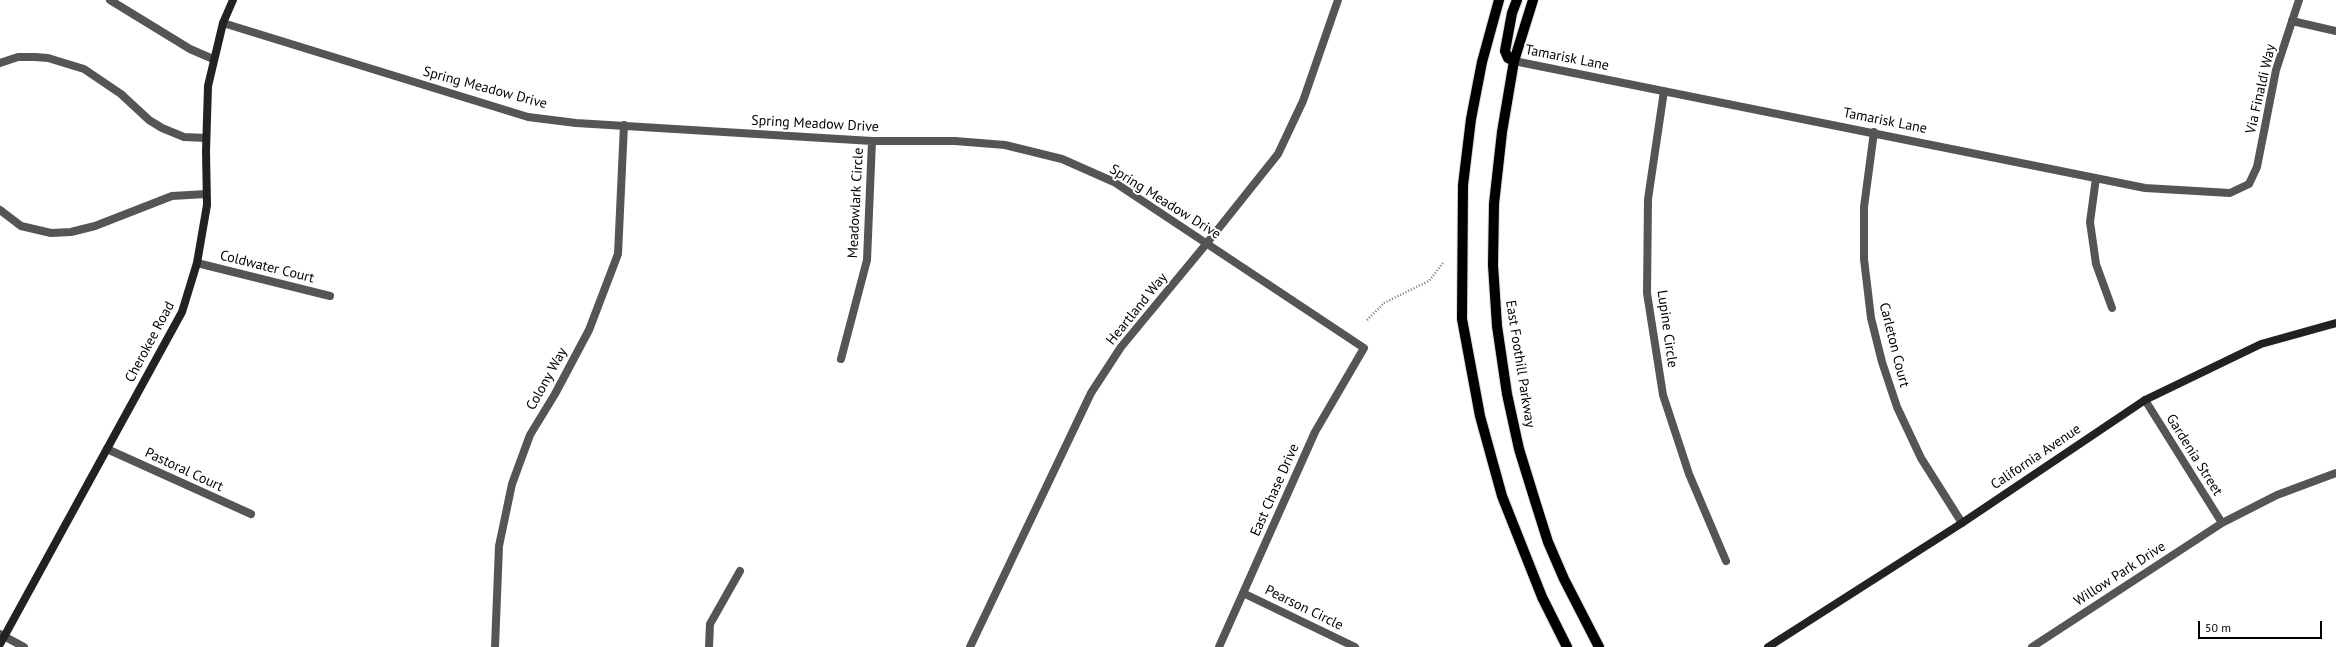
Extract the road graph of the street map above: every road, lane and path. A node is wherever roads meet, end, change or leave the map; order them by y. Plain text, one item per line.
1 (110, 0) edge
2 (233, 0) edge
3 (1338, 0) edge
4 (1499, 0) edge
5 (1517, 0) edge
6 (1533, 0) edge
7 (2299, 0) edge
8 (2292, 21) junction
9 (223, 23) junction
10 (2336, 31) edge
11 (213, 59) junction
12 (1514, 61) junction
13 (0, 63) edge
14 (1664, 91) junction
15 (624, 125) junction
16 (1874, 132) junction
17 (206, 138) junction
18 (872, 141) junction
19 (2096, 178) junction
20 (2249, 184) joint
21 (206, 194) junction
22 (0, 210) edge
23 (1207, 244) junction
24 (197, 262) junction
25 (1443, 263) dead end
26 (330, 296) dead end
27 (2112, 308) dead end
28 (1367, 320) dead end
29 (2336, 323) edge
30 (1364, 348) joint
31 (841, 359) dead end
32 (2145, 400) junction
33 (107, 449) junction
34 (2336, 473) edge
35 (250, 514) dead end
36 (1962, 523) junction
37 (2222, 523) junction
38 (1726, 561) dead end
39 (740, 571) dead end
40 (1243, 593) junction
41 (1, 638) edge
42 (24, 647) edge
43 (495, 647) edge
44 (709, 647) edge
45 (970, 647) edge
46 (1219, 647) edge
47 (1355, 647) edge
48 (1567, 647) edge
49 (1599, 647) edge
50 (1768, 647) edge
51 (2032, 647) edge

1 - 11 street
2 - 9 street, Cherokee Road
3 - 23 street, Heartland Way
4 - 48 main road
5 - 12 main road
6 - 12 main road, East Foothill Parkway
7 - 8 street, Via Finaldi Way
8 - 10 street
8 - 20 street, Via Finaldi Way
9 - 11 street, Cherokee Road
9 - 15 street, Spring Meadow Drive
11 - 17 street, Cherokee Road
12 - 14 street, Tamarisk Lane
12 - 49 main road, East Foothill Parkway
13 - 17 street
14 - 16 street, Tamarisk Lane
14 - 38 street, Lupine Circle
15 - 18 street, Spring Meadow Drive
15 - 43 street, Colony Way
16 - 19 street, Tamarisk Lane
16 - 36 street, Carleton Court
17 - 21 street, Cherokee Road
18 - 23 street, Spring Meadow Drive
18 - 31 street, Meadowlark Circle
19 - 20 street, Tamarisk Lane
19 - 27 street
21 - 22 street
21 - 24 street, Cherokee Road
23 - 30 street, Spring Meadow Drive
23 - 45 street, Heartland Way
24 - 26 street, Coldwater Court
24 - 33 street, Cherokee Road
25 - 28 path
29 - 32 street, California Avenue
30 - 40 street, East Chase Drive
32 - 36 street, California Avenue
32 - 37 street, Gardenia Street
33 - 35 street, Pastoral Court
33 - 41 street, Cherokee Road
34 - 37 street, Willow Park Drive
36 - 50 street, California Avenue
37 - 51 street, Willow Park Drive
39 - 44 street
40 - 46 street, East Chase Drive
40 - 47 street, Pearson Circle
41 - 42 street

